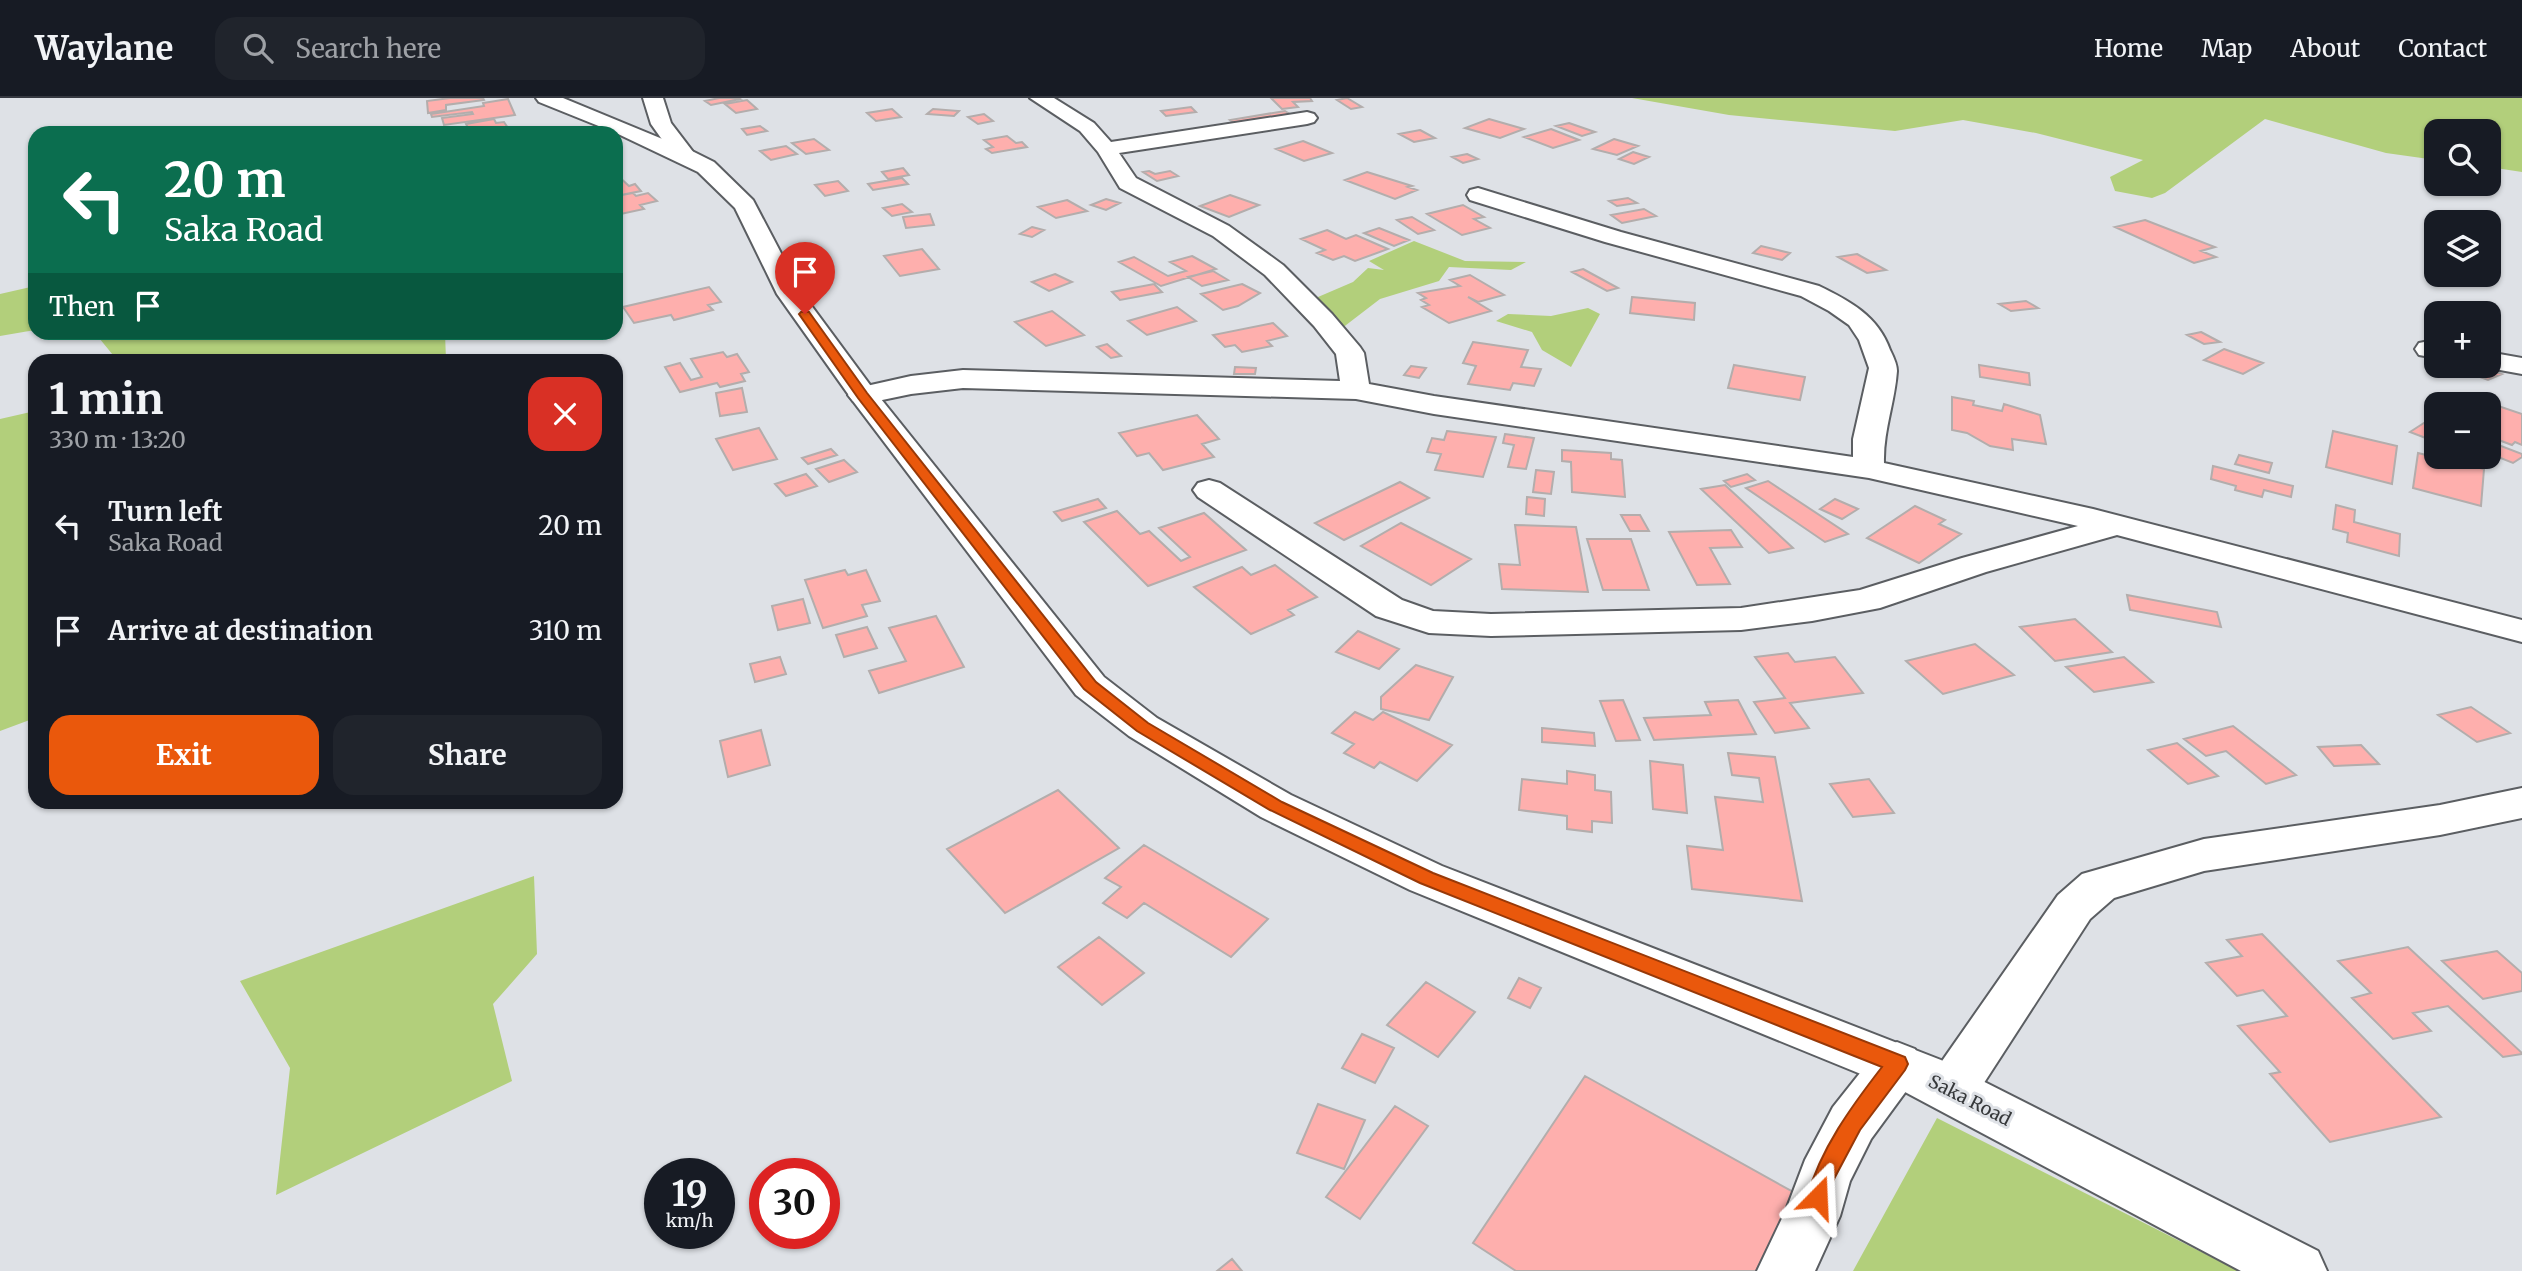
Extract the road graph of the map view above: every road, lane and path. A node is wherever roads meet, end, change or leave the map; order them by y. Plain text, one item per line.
1 (546, 98) edge
2 (653, 98) edge
3 (1040, 98) edge
4 (1307, 118) dead end
5 (612, 126) edge
6 (623, 130) edge
7 (1106, 149) junction
8 (686, 157) junction
9 (1478, 195) dead end
10 (2501, 362) edge
11 (2522, 366) edge
12 (1356, 390) junction
13 (863, 395) junction
14 (1869, 469) junction
15 (1209, 490) dead end
16 (2116, 526) junction
17 (2522, 631) edge
18 (2522, 803) edge
19 (1897, 1064) junction
20 (1951, 1090) junction
21 (1786, 1271) edge
22 (2298, 1271) edge

1 - 5 street, Saka Road
2 - 8 street
3 - 7 street
4 - 7 street
6 - 8 street, Saka Road
7 - 12 street
8 - 13 street, Saka Road
9 - 14 street
10 - 11 street
12 - 13 street
12 - 14 street
13 - 19 street, Saka Road
14 - 16 street
15 - 16 street
16 - 17 street
18 - 20 street
19 - 20 street, Saka Road
19 - 21 street
20 - 22 street, Saka Road

